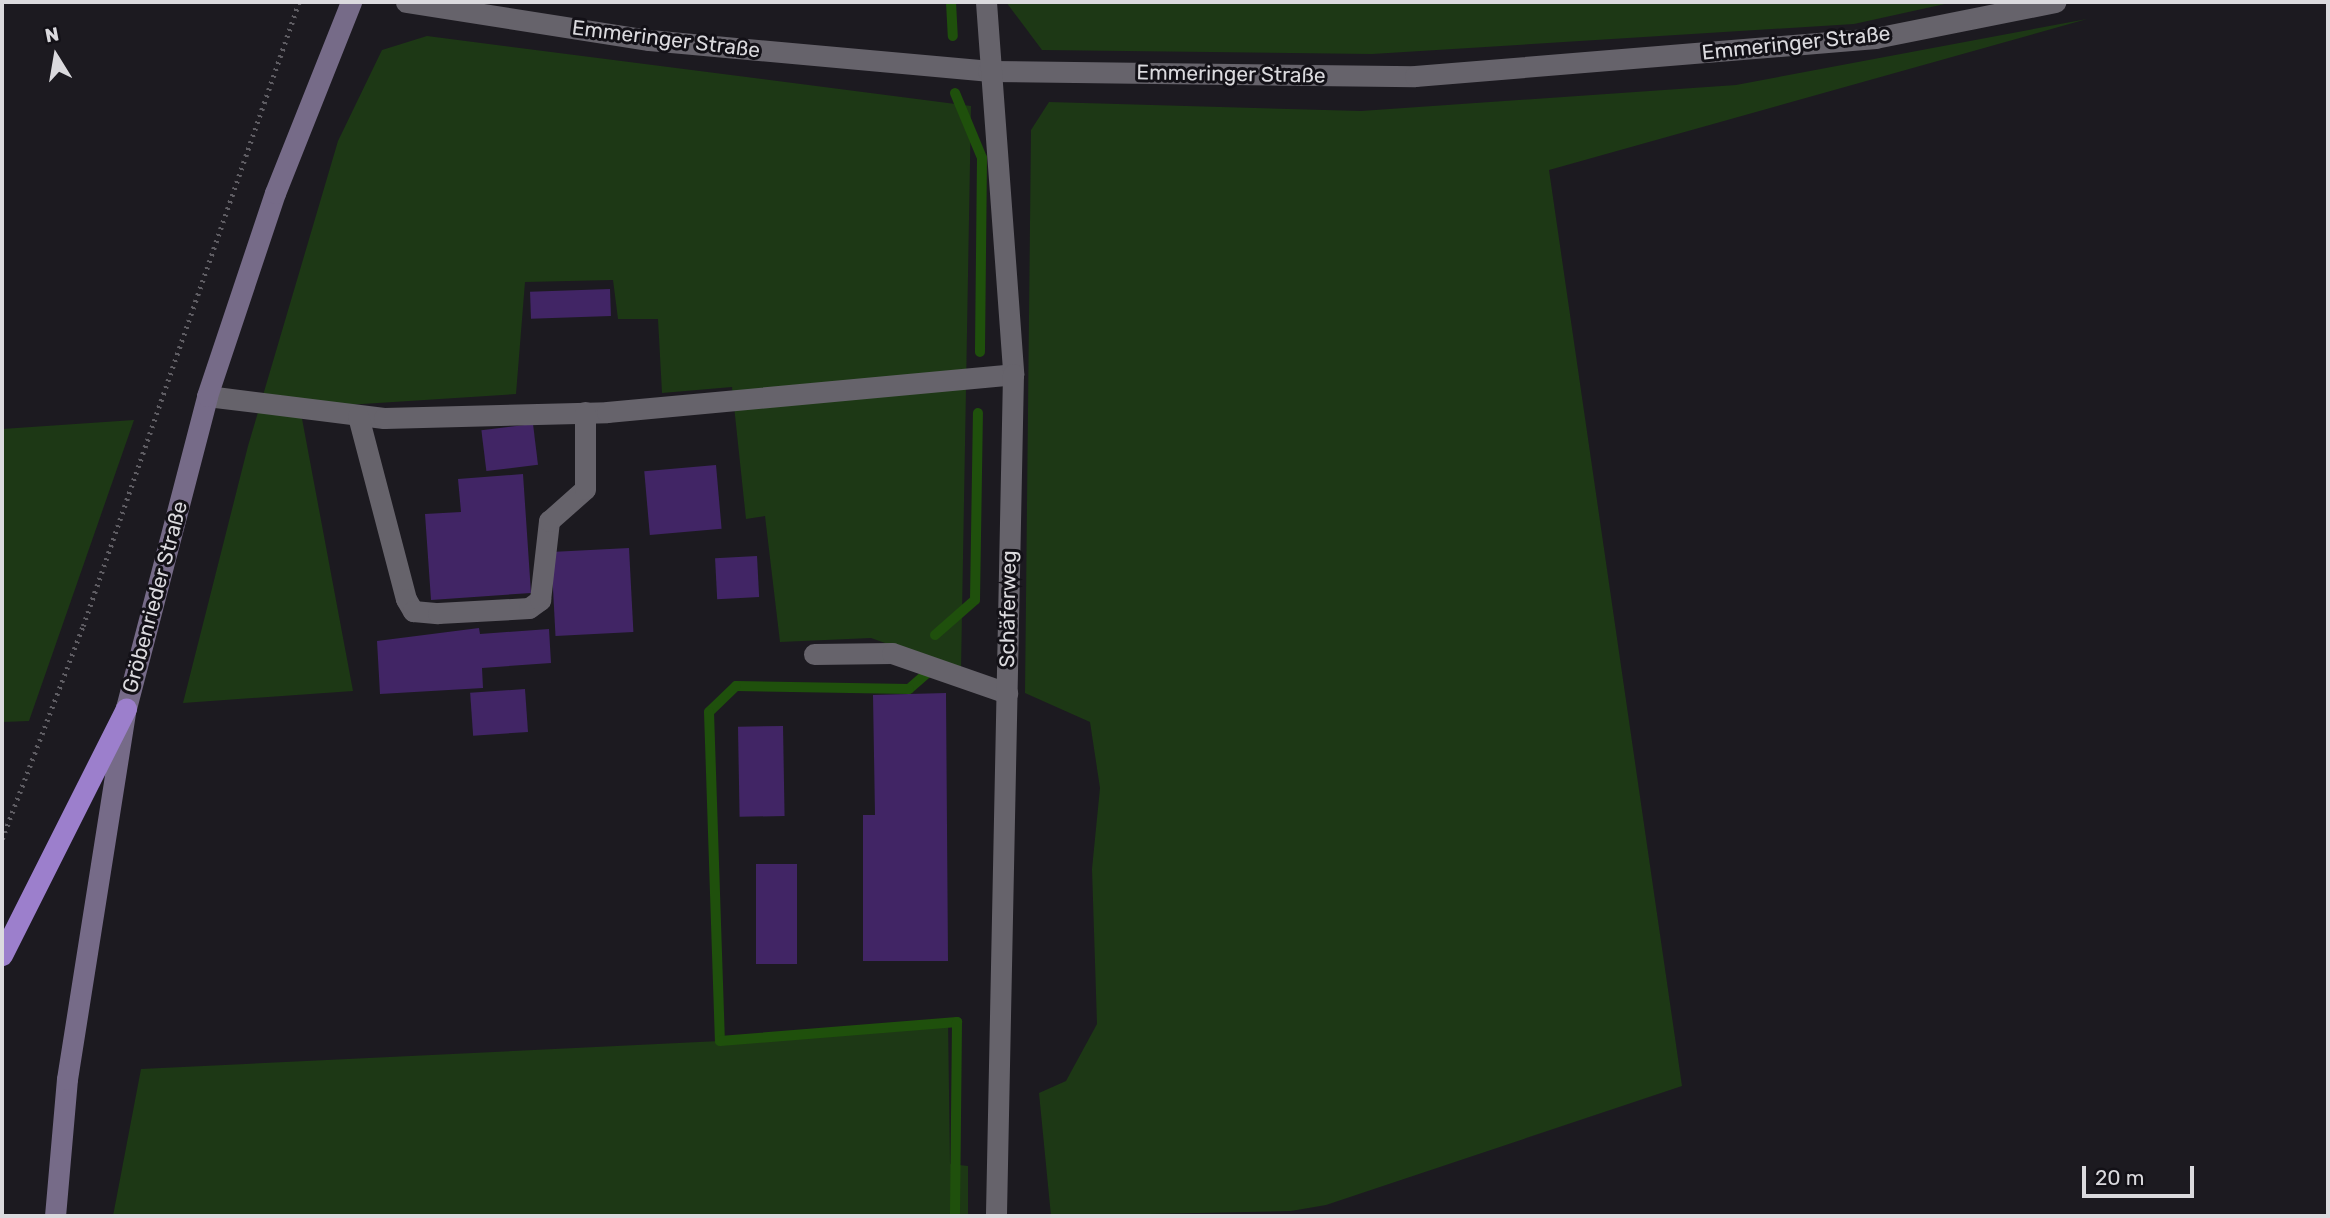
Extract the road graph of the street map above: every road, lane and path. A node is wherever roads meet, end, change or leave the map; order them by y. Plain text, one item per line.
1 (299, 2) edge
2 (351, 2) edge
3 (406, 2) edge
4 (986, 2) edge
5 (2055, 2) edge
6 (988, 71) junction
7 (1013, 374) junction
8 (207, 396) junction
9 (585, 412) junction
10 (358, 416) junction
11 (814, 654) dead end
12 (1007, 693) junction
13 (126, 708) junction
14 (2, 839) edge
15 (2, 956) edge
16 (55, 1216) edge
17 (996, 1216) edge

1 - 14 path
2 - 8 street, Gröbenrieder Straße
3 - 6 street, Emmeringer Straße
4 - 6 street, Schäferweg
5 - 6 street, Emmeringer Straße
6 - 7 street, Schäferweg
7 - 9 street
7 - 12 street, Schäferweg
8 - 10 street
8 - 13 street, Gröbenrieder Straße
9 - 10 street
9 - 10 street
11 - 12 street
12 - 17 street, Schäferweg
13 - 15 highway
13 - 16 street, Gröbenrieder Straße

